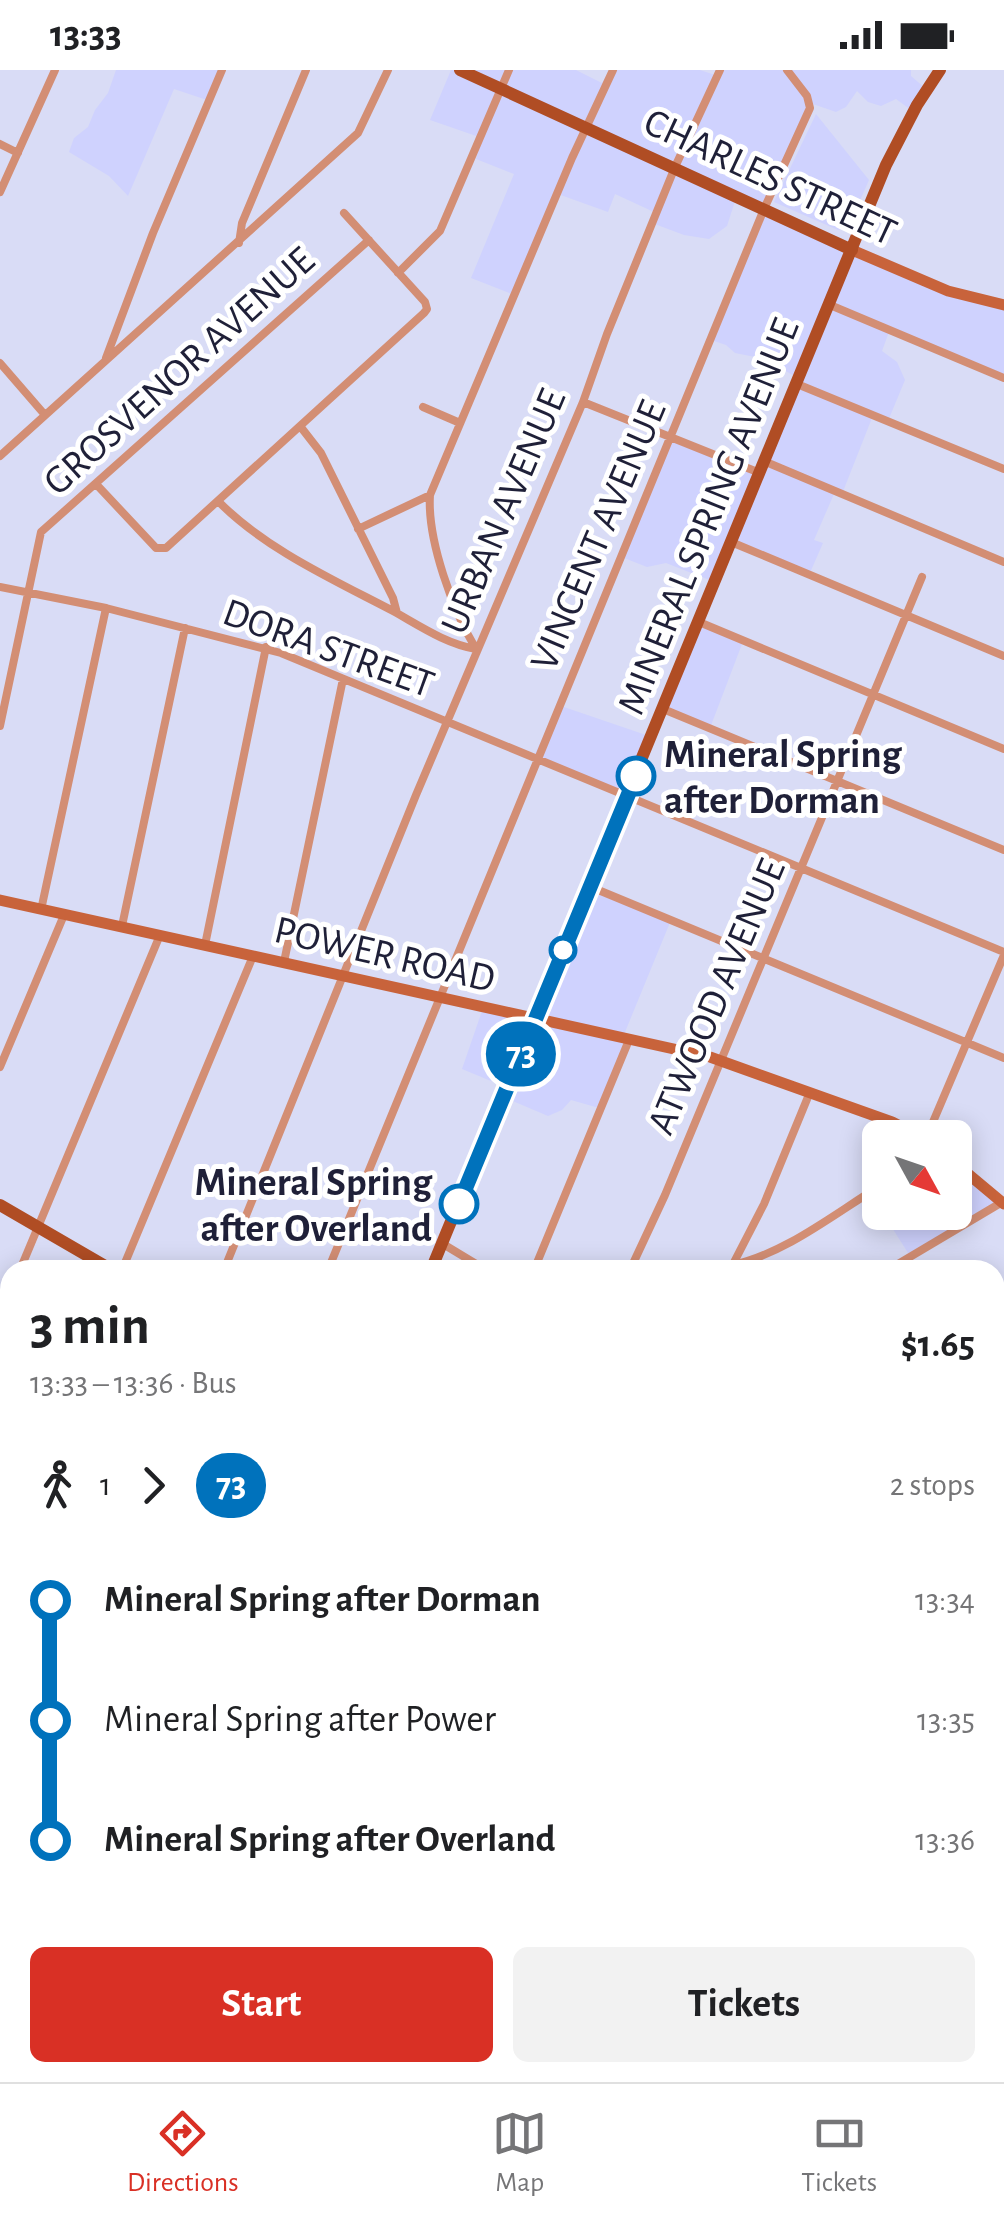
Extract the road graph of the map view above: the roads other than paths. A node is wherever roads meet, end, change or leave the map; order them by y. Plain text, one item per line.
1 (55, 70) edge
2 (222, 70) edge
3 (306, 70) edge
4 (388, 70) edge
5 (460, 70) edge
6 (508, 70) edge
7 (613, 70) edge
8 (720, 70) edge
9 (787, 70) edge
10 (940, 70) edge
11 (500, 88) junction
12 (586, 128) junction
13 (0, 144) edge
14 (18, 153) junction
15 (676, 168) junction
16 (0, 192) edge
17 (764, 209) junction
18 (344, 212) dead end
19 (369, 240) junction
20 (239, 243) junction
21 (852, 250) junction
22 (398, 272) junction
23 (830, 305) junction
24 (1004, 305) edge
25 (105, 362) junction
26 (0, 363) edge
27 (1004, 378) edge
28 (798, 384) junction
29 (583, 402) junction
30 (424, 407) dead end
31 (45, 415) junction
32 (460, 423) junction
33 (300, 426) junction
34 (670, 438) junction
35 (0, 456) edge
36 (764, 468) junction
37 (1004, 469) edge
38 (96, 484) junction
39 (430, 495) junction
40 (218, 502) junction
41 (358, 529) junction
42 (731, 542) junction
43 (1004, 562) edge
44 (922, 577) dead end
45 (0, 587) edge
46 (28, 592) junction
47 (106, 608) junction
48 (396, 613) junction
49 (906, 615) junction
50 (699, 622) junction
51 (186, 628) junction
52 (266, 648) junction
53 (476, 650) junction
54 (1004, 656) edge
55 (344, 679) junction
56 (872, 694) junction
57 (663, 709) junction
58 (448, 722) junction
59 (0, 726) edge
60 (1004, 749) edge
61 (538, 759) junction
62 (837, 780) junction
63 (627, 797) junction
64 (1004, 850) edge
65 (801, 869) junction
66 (591, 887) junction
67 (0, 900) edge
68 (41, 910) junction
69 (64, 915) junction
70 (122, 926) junction
71 (160, 935) junction
72 (204, 945) junction
73 (1004, 954) edge
74 (253, 956) junction
75 (763, 959) junction
76 (284, 962) junction
77 (343, 976) junction
78 (440, 998) junction
79 (534, 1020) junction
80 (629, 1040) junction
81 (968, 1043) junction
82 (1004, 1058) edge
83 (720, 1060) junction
84 (0, 1066) edge
85 (810, 1092) junction
86 (887, 1120) edge
87 (934, 1120) edge
88 (972, 1177) edge
89 (862, 1197) edge
90 (1003, 1203) edge
91 (0, 1205) edge
92 (38, 1227) junction
93 (443, 1244) junction
94 (24, 1260) edge
95 (95, 1260) edge
96 (126, 1260) edge
97 (228, 1260) edge
98 (332, 1260) edge
99 (436, 1260) edge
100 (469, 1260) edge
101 (538, 1260) edge
102 (635, 1260) edge
103 (736, 1260) edge
104 (753, 1260) edge
105 (905, 1260) edge

1 - 14 street
2 - 25 street
3 - 20 street
4 - 20 street
5 - 11 main road, CHARLES STREET
6 - 11 street
7 - 12 street
8 - 15 street, URBAN AVENUE
9 - 17 street, VINCENT AVENUE
10 - 21 main road, MINERAL SPRING AVENUE
11 - 12 main road, CHARLES STREET
11 - 22 street
12 - 15 main road, CHARLES STREET
12 - 32 street
13 - 14 street
14 - 16 street
15 - 17 main road, CHARLES STREET
15 - 29 street, URBAN AVENUE
17 - 21 main road, CHARLES STREET
17 - 34 street, VINCENT AVENUE
18 - 19 street
19 - 22 street
19 - 38 street, GROSVENOR AVENUE
20 - 25 street
21 - 23 main road, MINERAL SPRING AVENUE
21 - 24 main road, CHARLES STREET
22 - 33 street
23 - 27 street
23 - 28 main road, MINERAL SPRING AVENUE
25 - 31 street
26 - 31 street
28 - 36 main road, MINERAL SPRING AVENUE
28 - 37 street
29 - 34 street
29 - 53 street, URBAN AVENUE
30 - 32 street
31 - 35 street
32 - 39 street
33 - 40 street
33 - 41 street
34 - 36 street
34 - 61 street, VINCENT AVENUE
36 - 42 main road, MINERAL SPRING AVENUE
36 - 43 street
38 - 40 street
38 - 46 street, GROSVENOR AVENUE
39 - 41 street
39 - 53 street
40 - 48 street
41 - 48 street
42 - 49 street
42 - 50 main road, MINERAL SPRING AVENUE
44 - 49 street, ATWOOD AVENUE
45 - 46 street, DORA STREET
46 - 47 street, DORA STREET
46 - 59 street, GROSVENOR AVENUE
47 - 51 street, DORA STREET
47 - 68 street
48 - 53 street
49 - 54 street
49 - 56 street, ATWOOD AVENUE
50 - 56 street
50 - 57 main road, MINERAL SPRING AVENUE
51 - 52 street, DORA STREET
51 - 70 street
52 - 55 street, DORA STREET
52 - 72 street
53 - 58 street, URBAN AVENUE
55 - 58 street, DORA STREET
55 - 76 street
56 - 60 street
56 - 62 street, ATWOOD AVENUE
57 - 62 street
57 - 63 main road, MINERAL SPRING AVENUE
58 - 61 street, DORA STREET
58 - 77 street, URBAN AVENUE
61 - 63 street, DORA STREET
61 - 78 street, VINCENT AVENUE
62 - 64 street
62 - 65 street, ATWOOD AVENUE
63 - 65 street, DORA STREET
63 - 66 main road, MINERAL SPRING AVENUE
65 - 73 street, DORA STREET
65 - 75 street, ATWOOD AVENUE
66 - 75 street
66 - 79 main road, MINERAL SPRING AVENUE
67 - 68 main road, POWER ROAD
68 - 69 main road, POWER ROAD
69 - 70 main road, POWER ROAD
69 - 84 street
70 - 71 main road, POWER ROAD
71 - 72 main road, POWER ROAD
71 - 92 street
72 - 74 main road, POWER ROAD
73 - 81 street
74 - 76 main road, POWER ROAD
74 - 96 street
75 - 81 street
75 - 83 street, ATWOOD AVENUE
76 - 77 main road, POWER ROAD
77 - 78 main road, POWER ROAD
77 - 97 street, URBAN AVENUE
78 - 79 main road, POWER ROAD
78 - 98 street, VINCENT AVENUE
79 - 80 main road, POWER ROAD
79 - 93 main road, MINERAL SPRING AVENUE
80 - 83 main road, POWER ROAD
80 - 101 street
81 - 82 street
81 - 87 street
83 - 85 main road, POWER ROAD
83 - 102 street, ATWOOD AVENUE
85 - 86 main road, POWER ROAD
85 - 103 street
88 - 90 main road
89 - 104 street
90 - 105 street
91 - 92 main road
92 - 94 street
92 - 95 main road
93 - 99 main road, MINERAL SPRING AVENUE
93 - 100 street

